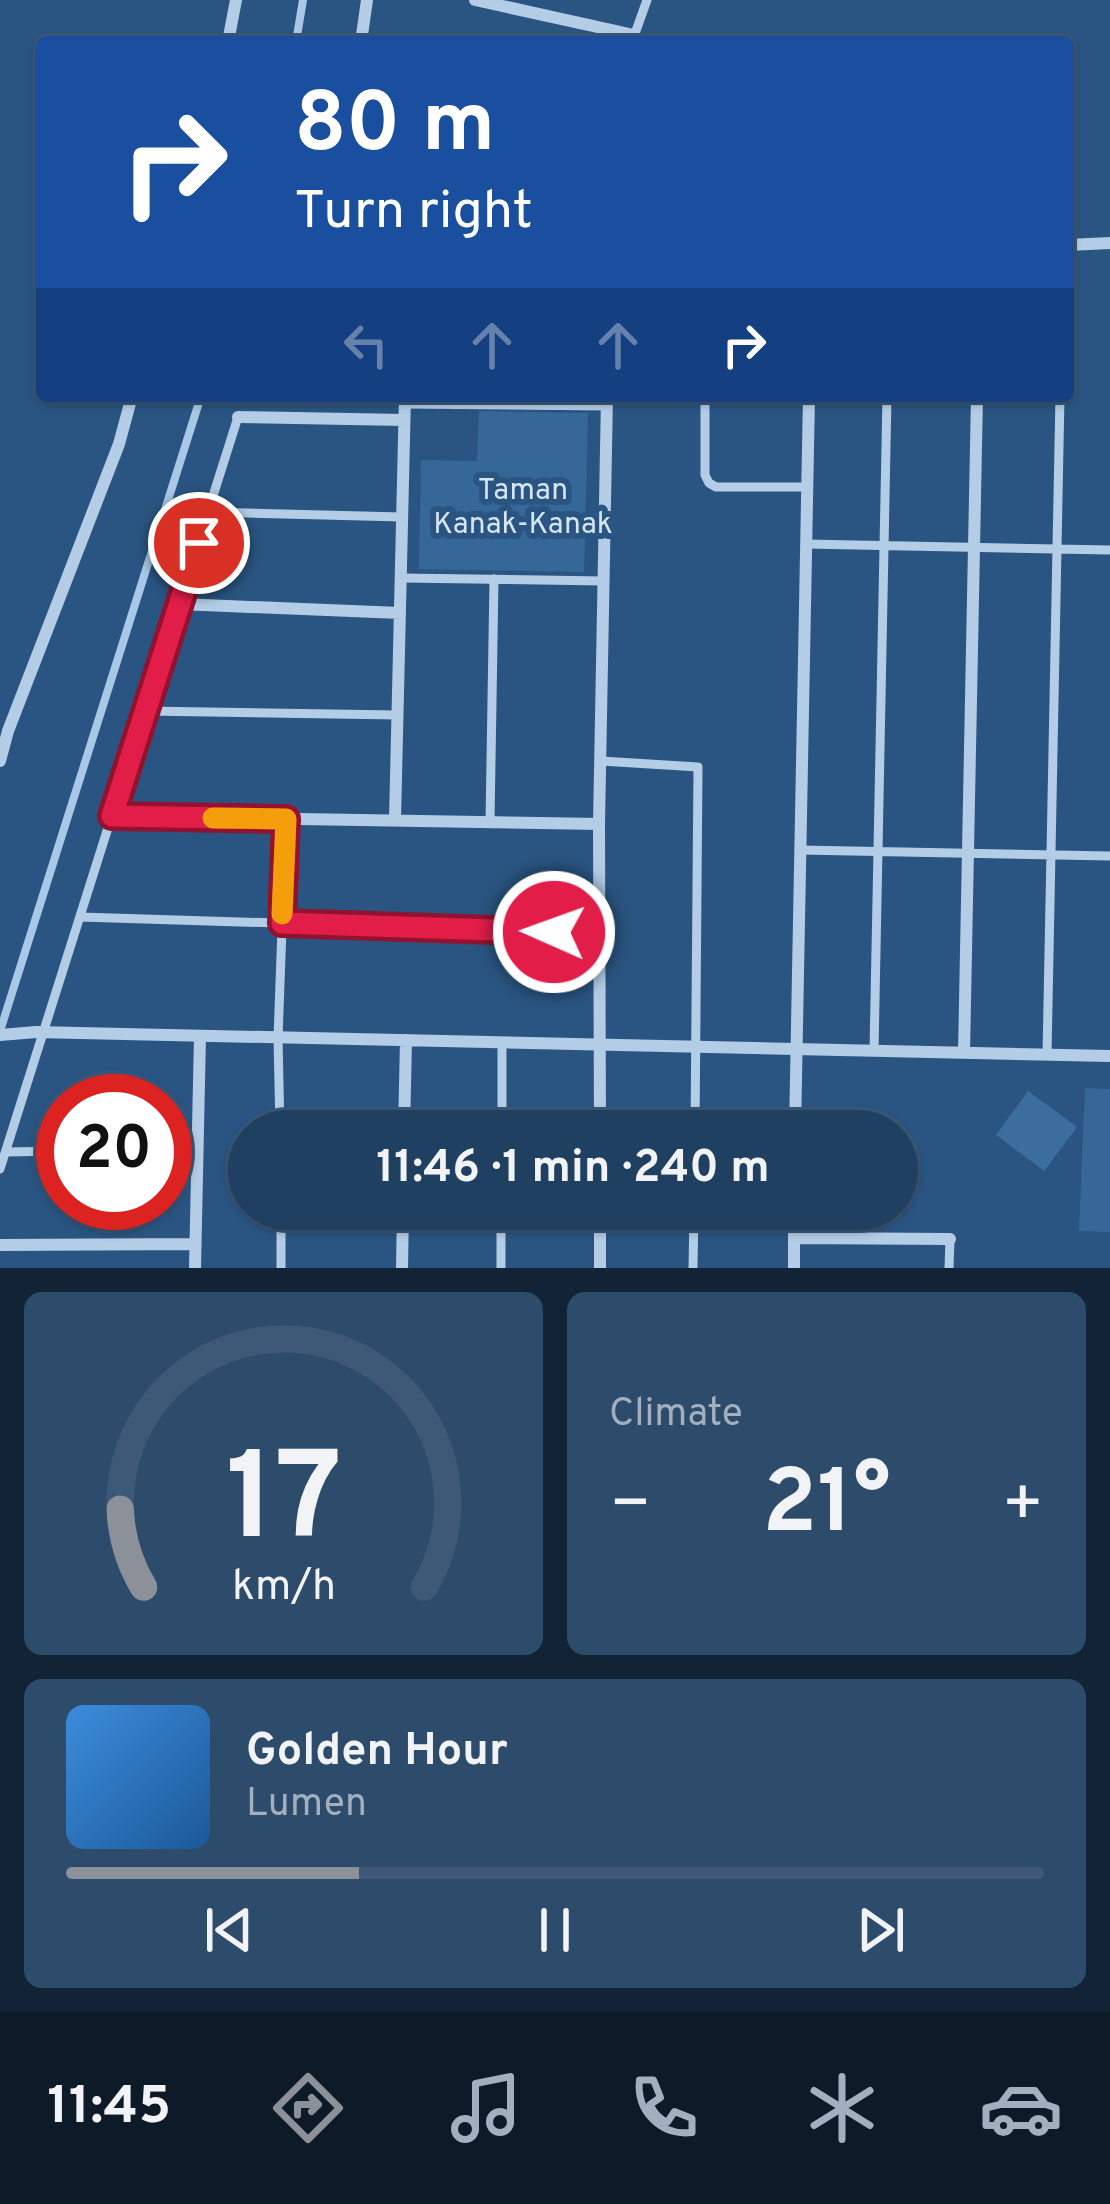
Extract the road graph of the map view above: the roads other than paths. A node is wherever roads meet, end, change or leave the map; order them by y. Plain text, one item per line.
1 (234, 0) edge
2 (368, 0) edge
3 (476, 0) edge
4 (646, 0) edge
5 (229, 36) edge
6 (362, 36) edge
7 (621, 36) edge
8 (634, 36) edge
9 (1110, 243) edge
10 (1074, 245) edge
11 (130, 402) edge
12 (405, 402) edge
13 (607, 402) edge
14 (705, 402) edge
15 (809, 402) edge
16 (887, 402) edge
17 (977, 402) edge
18 (1060, 402) edge
19 (238, 417) joint
20 (404, 420) junction
21 (807, 488) junction
22 (208, 512) junction
23 (402, 517) junction
24 (806, 544) junction
25 (885, 546) junction
26 (974, 547) junction
27 (1057, 549) junction
28 (1110, 550) edge
29 (400, 578) junction
30 (494, 579) junction
31 (604, 581) junction
32 (179, 604) junction
33 (400, 613) junction
34 (145, 711) junction
35 (397, 715) junction
36 (4, 730) edge
37 (0, 761) edge
38 (601, 761) junction
39 (112, 816) junction
40 (286, 819) junction
41 (395, 820) junction
42 (490, 822) junction
43 (599, 824) junction
44 (800, 850) junction
45 (878, 852) junction
46 (968, 854) junction
47 (1051, 855) junction
48 (1110, 856) edge
49 (80, 917) junction
50 (282, 923) junction
51 (599, 933) junction
52 (40, 1032) junction
53 (0, 1035) edge
54 (200, 1036) junction
55 (278, 1038) junction
56 (406, 1040) junction
57 (502, 1042) junction
58 (601, 1044) junction
59 (696, 1047) junction
60 (796, 1049) junction
61 (874, 1051) junction
62 (964, 1053) junction
63 (1047, 1055) junction
64 (1110, 1056) edge
65 (280, 1110) edge
66 (404, 1110) edge
67 (502, 1110) edge
68 (600, 1110) edge
69 (695, 1110) edge
70 (795, 1110) edge
71 (192, 1150) edge
72 (197, 1150) junction
73 (36, 1151) edge
74 (6, 1152) junction
75 (0, 1169) edge
76 (281, 1230) edge
77 (403, 1230) edge
78 (501, 1230) edge
79 (600, 1230) edge
80 (694, 1230) edge
81 (794, 1230) edge
82 (794, 1238) junction
83 (950, 1239) joint
84 (195, 1244) junction
85 (0, 1245) edge
86 (195, 1268) edge
87 (281, 1268) edge
88 (402, 1268) edge
89 (501, 1268) edge
90 (600, 1268) edge
91 (694, 1268) edge
92 (794, 1268) edge
93 (949, 1268) edge

1 - 5 street
2 - 6 street
3 - 7 street
4 - 8 lane
9 - 10 street
11 - 36 street
12 - 20 street
13 - 31 street
14 - 21 lane
15 - 21 street
16 - 25 lane
17 - 26 street
18 - 27 lane
19 - 20 street
19 - 22 lane
20 - 23 street
21 - 24 street
22 - 23 lane
22 - 32 lane
23 - 29 street
24 - 25 lane
24 - 44 street
25 - 26 lane
25 - 45 lane
26 - 27 lane
26 - 46 street
27 - 28 lane
27 - 47 lane
29 - 30 lane
29 - 33 street
30 - 31 lane
30 - 42 lane
31 - 38 street
32 - 33 street
32 - 34 lane
33 - 35 street
34 - 35 lane
34 - 39 lane
35 - 41 street
36 - 37 street
38 - 43 street
38 - 59 lane
39 - 40 street
39 - 49 lane
40 - 41 street
40 - 50 lane
41 - 42 street
42 - 43 street
43 - 51 street
44 - 45 lane
44 - 60 street
45 - 46 lane
45 - 61 lane
46 - 47 lane
46 - 62 street
47 - 48 lane
47 - 63 lane
49 - 50 lane
49 - 52 lane
50 - 51 lane
50 - 55 lane
51 - 58 street
52 - 53 street
52 - 54 street
52 - 74 lane
54 - 55 street
54 - 72 street
55 - 56 street
55 - 65 lane
56 - 57 street
56 - 66 street
57 - 58 street
57 - 67 lane
58 - 59 street
58 - 68 street
59 - 60 street
59 - 69 lane
60 - 61 street
60 - 70 street
61 - 62 street
62 - 63 street
63 - 64 street
71 - 72 lane
72 - 84 street
73 - 74 lane
74 - 75 lane
76 - 87 lane
77 - 88 street
78 - 89 lane
79 - 90 street
80 - 91 lane
81 - 82 street
82 - 83 street
82 - 92 street
83 - 93 lane
84 - 85 street
84 - 86 street

